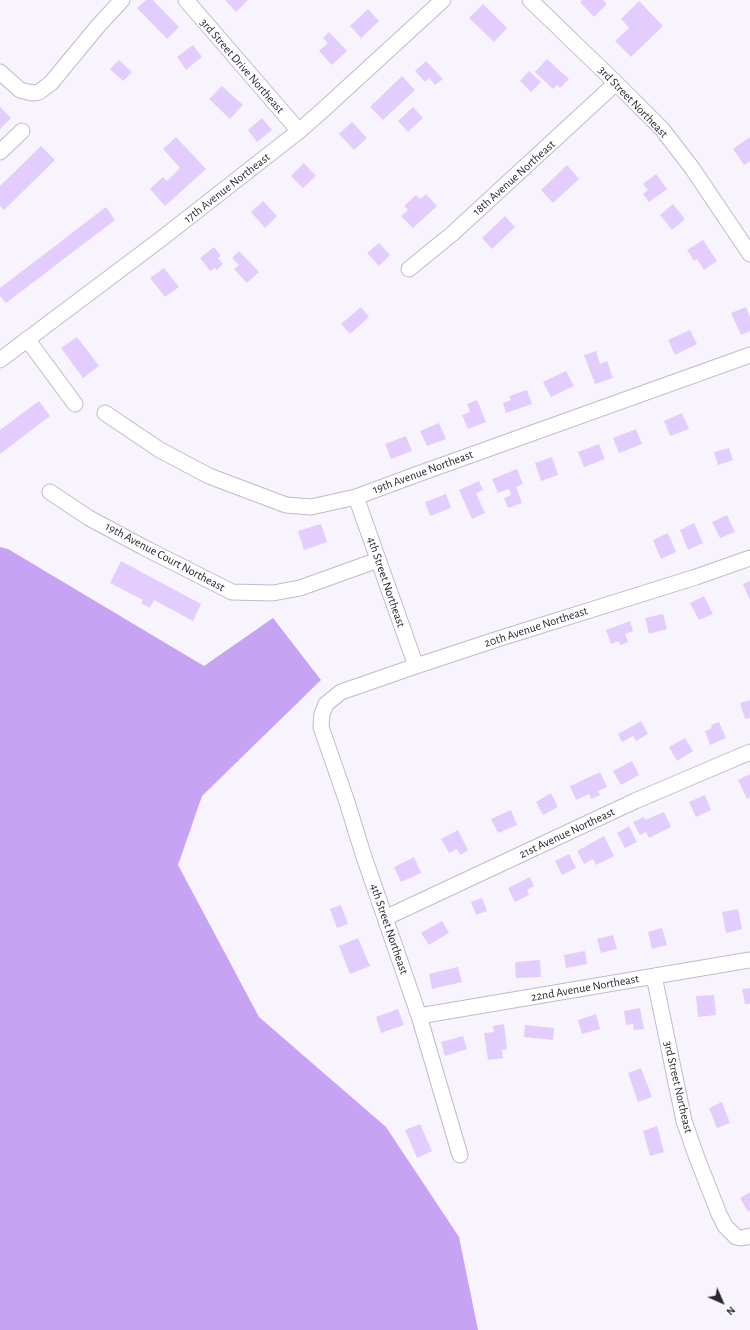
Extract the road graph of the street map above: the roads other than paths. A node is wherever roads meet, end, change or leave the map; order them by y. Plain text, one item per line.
1 (122, 0) edge
2 (186, 0) edge
3 (442, 0) edge
4 (530, 0) edge
5 (0, 72) edge
6 (616, 83) junction
7 (22, 131) dead end
8 (299, 132) junction
9 (0, 152) edge
10 (750, 254) edge
11 (409, 270) dead end
12 (26, 339) junction
13 (3, 352) edge
14 (750, 355) edge
15 (75, 404) dead end
16 (105, 414) dead end
17 (50, 492) dead end
18 (356, 497) junction
19 (750, 558) edge
20 (378, 560) junction
21 (416, 666) junction
22 (326, 704) joint
23 (750, 752) edge
24 (385, 918) junction
25 (750, 960) edge
26 (654, 976) junction
27 (419, 1016) junction
28 (460, 1155) dead end
29 (743, 1236) edge

1 - 5 street
2 - 8 street, 3rd Street Drive Northeast
3 - 8 street, 17th Avenue Northeast
4 - 6 street, 3rd Street Northeast
6 - 10 street, 3rd Street Northeast
6 - 11 street, 18th Avenue Northeast
7 - 9 street
8 - 12 street, 17th Avenue Northeast
12 - 13 street, 17th Avenue Northeast
12 - 15 street
14 - 18 street, 19th Avenue Northeast
16 - 18 street, 19th Avenue Northeast
17 - 20 street, 19th Avenue Court Northeast
18 - 20 street, 4th Street Northeast
19 - 21 street, 20th Avenue Northeast
20 - 21 street, 4th Street Northeast
21 - 22 street, 20th Avenue Northeast
22 - 24 street, 4th Street Northeast
23 - 24 street, 21st Avenue Northeast
24 - 27 street, 4th Street Northeast
25 - 26 street, 22nd Avenue Northeast
26 - 27 street, 22nd Avenue Northeast
26 - 29 street, 3rd Street Northeast
27 - 28 street, 4th Street Northeast

